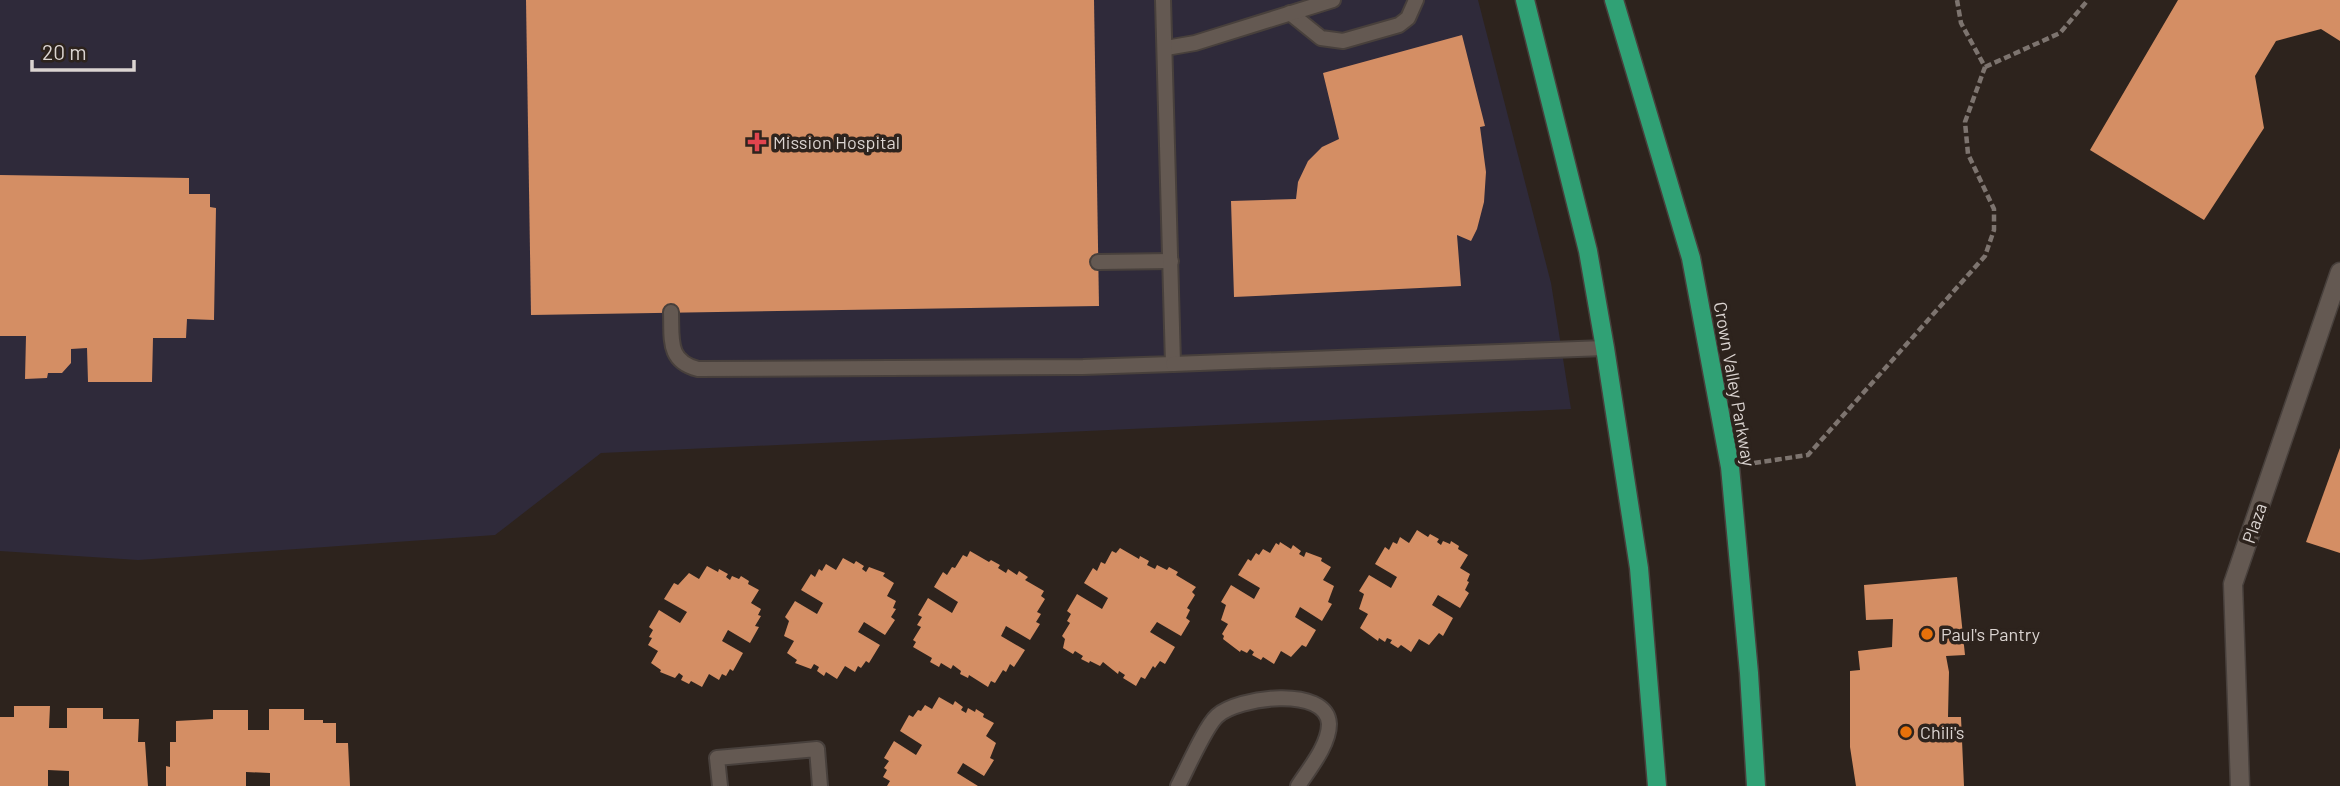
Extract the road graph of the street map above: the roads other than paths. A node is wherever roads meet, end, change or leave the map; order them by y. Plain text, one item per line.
1 (1163, 0) edge
2 (1333, 0) edge
3 (1416, 0) edge
4 (1525, 0) edge
5 (1614, 0) edge
6 (1290, 13) junction
7 (1166, 48) junction
8 (1171, 261) junction
9 (1098, 262) dead end
10 (2340, 272) edge
11 (671, 312) dead end
12 (1605, 348) junction
13 (1173, 364) junction
14 (720, 786) edge
15 (820, 786) edge
16 (1178, 786) edge
17 (1298, 786) edge
18 (1657, 786) edge
19 (1756, 786) edge
20 (2240, 786) edge

1 - 7 lane
2 - 6 lane
3 - 6 lane
4 - 12 main road
5 - 19 main road, Crown Valley Parkway
6 - 7 lane
7 - 8 lane
8 - 9 lane
8 - 13 lane
10 - 20 street, Plaza
11 - 13 lane
12 - 13 lane
12 - 18 main road
14 - 15 lane
16 - 17 lane

